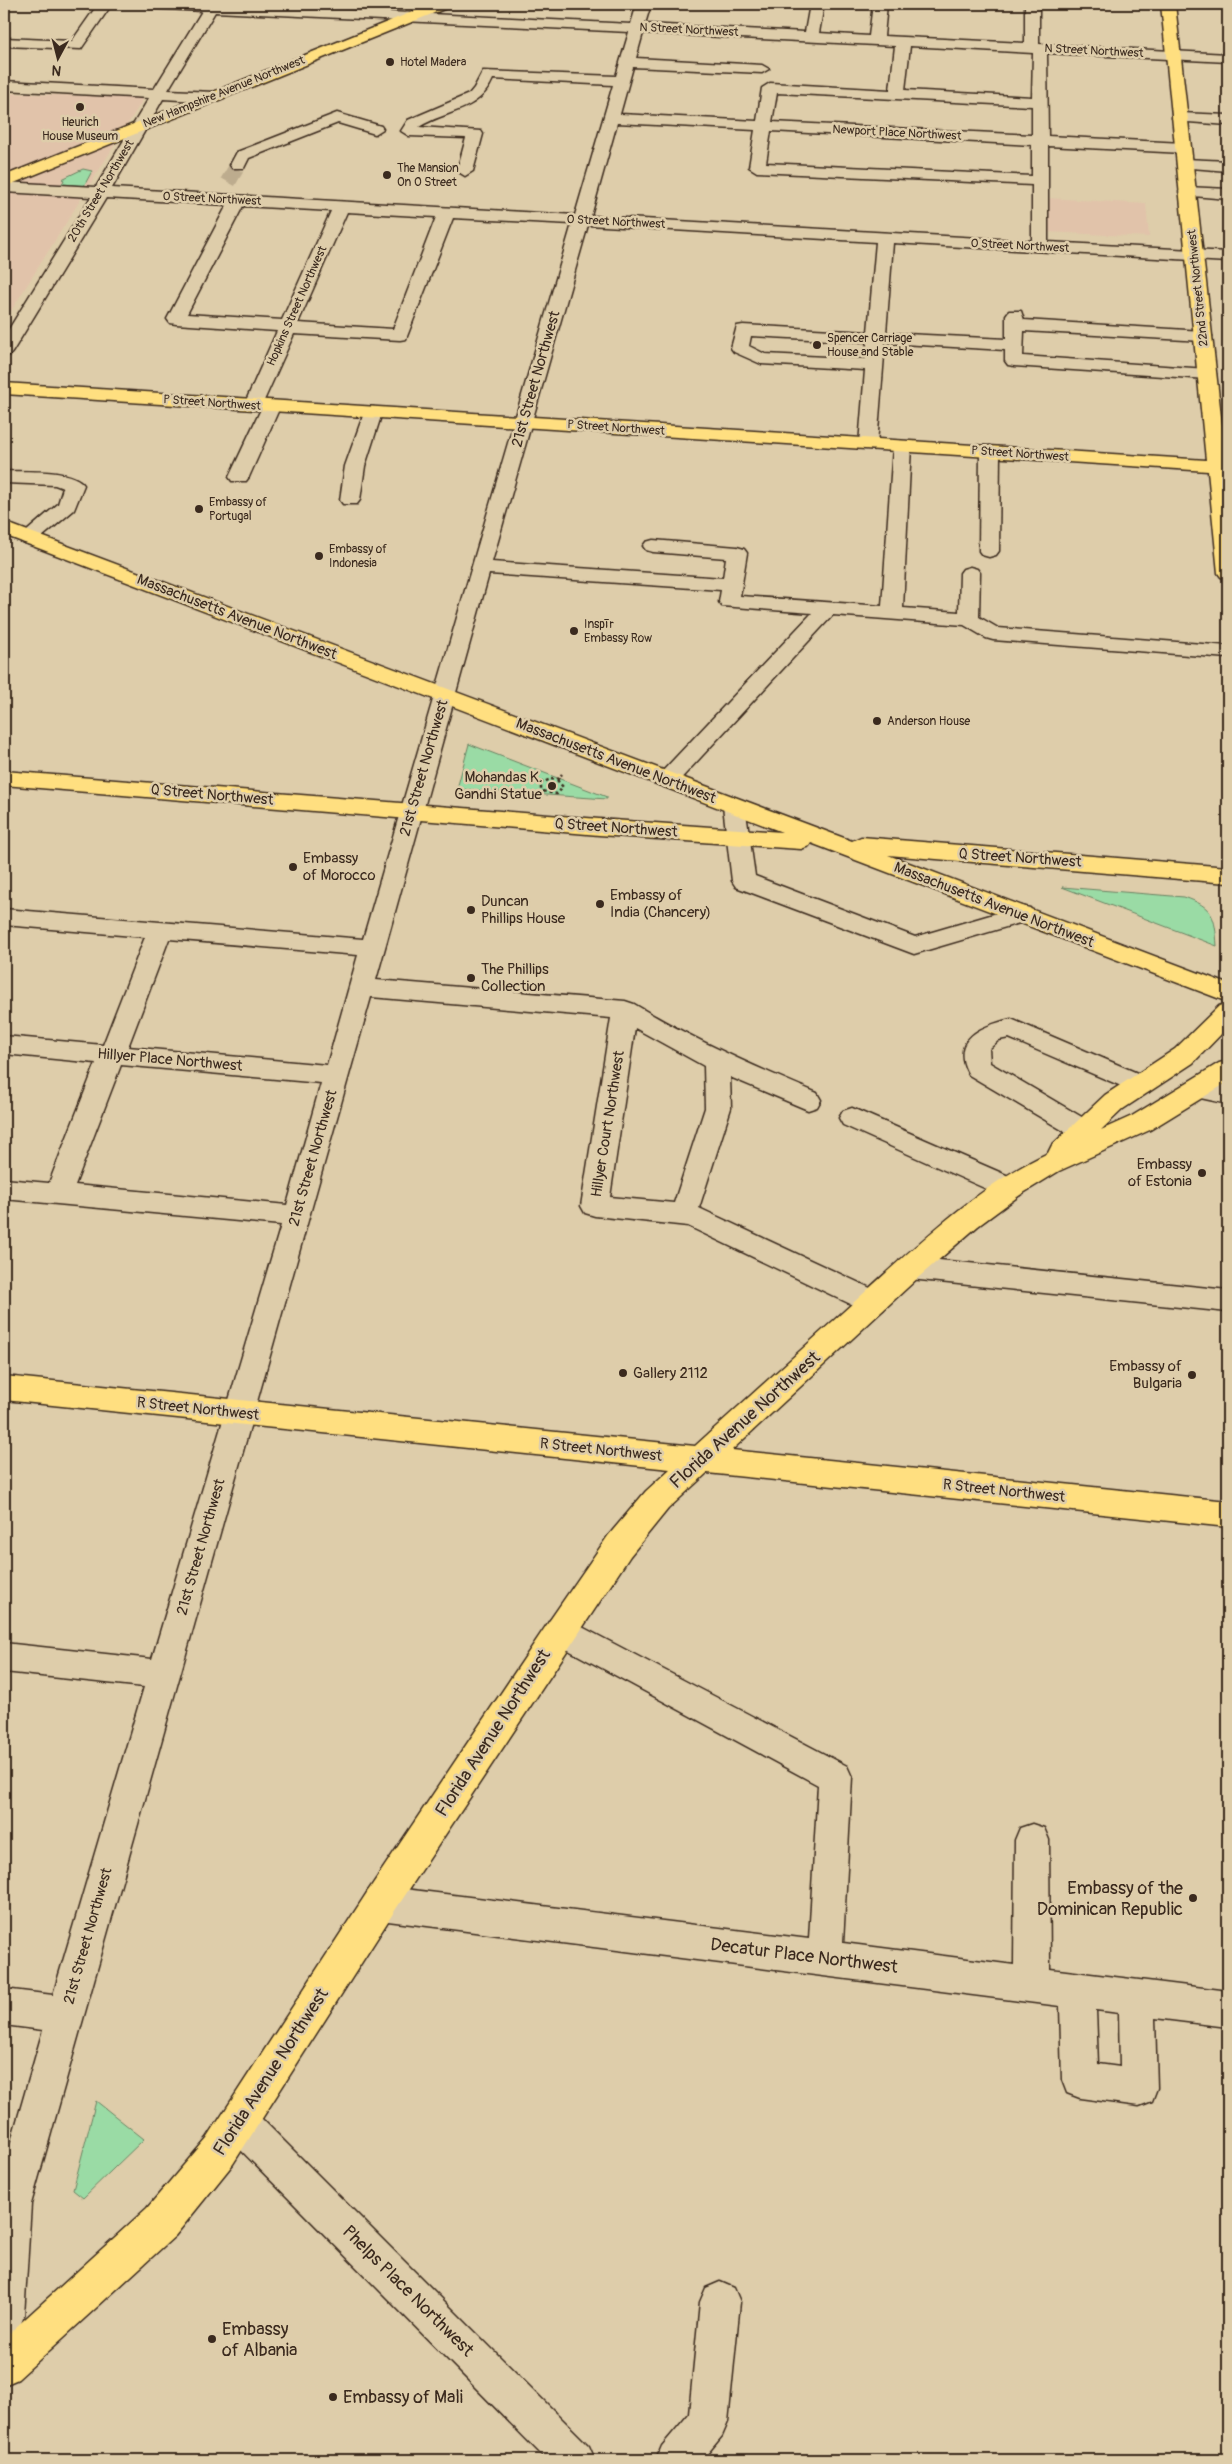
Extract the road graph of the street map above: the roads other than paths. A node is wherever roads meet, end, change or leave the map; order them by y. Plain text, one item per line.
1 (105, 4) edge
2 (150, 4) edge
3 (444, 4) edge
4 (644, 4) edge
5 (817, 4) edge
6 (880, 4) edge
7 (1032, 4) edge
8 (1168, 4) edge
9 (212, 5) edge
10 (411, 17) junction
11 (637, 28) junction
12 (811, 36) junction
13 (876, 40) junction
14 (903, 41) junction
15 (4, 42) edge
16 (71, 45) junction
17 (1036, 48) junction
18 (1173, 55) junction
19 (1228, 58) edge
20 (628, 62) junction
21 (762, 69) dead end
22 (622, 81) junction
23 (4, 85) edge
24 (43, 87) junction
25 (159, 94) junction
26 (214, 96) junction
27 (897, 96) junction
28 (1040, 102) junction
29 (611, 118) junction
30 (1180, 118) junction
31 (1228, 120) edge
32 (140, 126) junction
33 (763, 126) junction
34 (375, 128) dead end
35 (1041, 141) junction
36 (1184, 156) junction
37 (238, 165) tunnel mouth
38 (1228, 166) edge
39 (465, 171) dead end
40 (1039, 181) junction
41 (4, 182) edge
42 (228, 182) tunnel mouth
43 (4, 187) edge
44 (1187, 192) junction
45 (101, 193) junction
46 (1228, 194) edge
47 (219, 200) junction
48 (237, 201) junction
49 (341, 207) junction
50 (446, 213) junction
51 (582, 220) junction
52 (885, 238) junction
53 (1040, 247) junction
54 (1194, 256) junction
55 (1228, 258) edge
56 (288, 327) junction
57 (1203, 336) junction
58 (878, 338) junction
59 (4, 351) edge
60 (1014, 359) junction
61 (876, 365) junction
62 (1207, 374) junction
63 (4, 390) edge
64 (262, 406) junction
65 (373, 413) junction
66 (523, 422) junction
67 (868, 444) junction
68 (902, 446) junction
69 (990, 452) junction
70 (1223, 467) edge
71 (4, 476) edge
72 (240, 477) dead end
73 (350, 500) dead end
74 (4, 528) edge
75 (29, 538) junction
76 (652, 546) dead end
77 (989, 551) dead end
78 (481, 567) junction
79 (970, 573) dead end
80 (1228, 573) edge
81 (731, 585) junction
82 (828, 608) junction
83 (892, 613) junction
84 (969, 618) junction
85 (1228, 652) edge
86 (444, 695) junction
87 (4, 778) edge
88 (667, 780) junction
89 (734, 806) junction
90 (411, 812) junction
91 (738, 836) junction
92 (828, 843) junction
93 (1228, 875) edge
94 (1021, 914) junction
95 (4, 917) edge
96 (160, 930) junction
97 (373, 948) junction
98 (362, 988) junction
99 (1228, 993) edge
100 (625, 1010) junction
101 (1228, 1012) edge
102 (4, 1045) edge
103 (112, 1055) junction
104 (717, 1061) junction
105 (1228, 1070) edge
106 (337, 1075) junction
107 (1140, 1085) junction
108 (1200, 1089) junction
109 (1228, 1095) edge
110 (808, 1100) dead end
111 (852, 1118) dead end
112 (1083, 1130) junction
113 (1050, 1164) junction
114 (1010, 1188) junction
115 (4, 1189) edge
116 (58, 1194) junction
117 (684, 1214) junction
118 (297, 1216) junction
119 (910, 1268) junction
120 (1228, 1301) edge
121 (873, 1302) junction
122 (4, 1388) edge
123 (239, 1413) junction
124 (701, 1460) junction
125 (1228, 1514) edge
126 (561, 1630) junction
127 (4, 1657) edge
128 (164, 1675) junction
129 (1032, 1840) dead end
130 (380, 1903) junction
131 (825, 1959) junction
132 (1032, 1985) junction
133 (1078, 1991) junction
134 (1137, 1998) junction
135 (4, 2007) edge
136 (1228, 2009) edge
137 (64, 2015) junction
138 (240, 2123) junction
139 (720, 2302) dead end
140 (4, 2316) edge
141 (4, 2365) edge
142 (575, 2460) edge
143 (676, 2460) edge

1 - 16 street
2 - 9 street, N Street Northwest
3 - 10 main road, New Hampshire Avenue Northwest
4 - 11 street, 21st Street Northwest
5 - 12 street
6 - 13 street
7 - 17 street
8 - 18 main road, 22nd Street Northwest
9 - 10 street, N Street Northwest
9 - 25 street, 20th Street Northwest
10 - 11 street, N Street Northwest
10 - 26 main road, New Hampshire Avenue Northwest
11 - 12 street, N Street Northwest
11 - 20 street, 21st Street Northwest
12 - 13 street, N Street Northwest
13 - 14 street, N Street Northwest
14 - 17 street, N Street Northwest
14 - 27 street
15 - 16 street
16 - 24 street
17 - 18 street, N Street Northwest
17 - 28 street
18 - 19 street, N Street Northwest
18 - 30 main road, 22nd Street Northwest
20 - 21 street
20 - 22 street, 21st Street Northwest
22 - 29 street, 21st Street Northwest
22 - 39 street
23 - 24 street
24 - 25 street
25 - 26 street
25 - 32 street, 20th Street Northwest
26 - 32 main road, New Hampshire Avenue Northwest
27 - 28 street
27 - 33 street
28 - 35 street
29 - 33 street, Newport Place Northwest
29 - 51 street, 21st Street Northwest
30 - 31 street
30 - 36 main road, 22nd Street Northwest
32 - 41 main road, New Hampshire Avenue Northwest
32 - 45 street, 20th Street Northwest
33 - 35 street, Newport Place Northwest
33 - 40 street
34 - 37 street
35 - 36 street, Newport Place Northwest
35 - 40 street
36 - 38 street, Newport Place Northwest
36 - 44 main road, 22nd Street Northwest
40 - 53 street
42 - 47 street
43 - 45 street, O Street Northwest
44 - 46 street
44 - 54 main road, 22nd Street Northwest
45 - 47 street, O Street Northwest
45 - 59 street, 20th Street Northwest
47 - 48 street, O Street Northwest
48 - 49 street, O Street Northwest
48 - 56 street
49 - 50 street, O Street Northwest
49 - 56 street, Hopkins Street Northwest
50 - 51 street, O Street Northwest
50 - 56 street
51 - 52 street, O Street Northwest
51 - 66 street, 21st Street Northwest
52 - 53 street, O Street Northwest
52 - 58 street
53 - 54 street, O Street Northwest
54 - 55 street, O Street Northwest
54 - 57 main road, 22nd Street Northwest
56 - 64 street, Hopkins Street Northwest
57 - 60 street
57 - 62 main road, 22nd Street Northwest
58 - 60 street
58 - 61 street
58 - 61 street
60 - 62 street
61 - 67 street
62 - 70 main road, 22nd Street Northwest
63 - 64 main road, P Street Northwest
64 - 65 main road, P Street Northwest
64 - 72 street, Hopkins Street Northwest
65 - 66 main road, P Street Northwest
65 - 73 street
66 - 67 main road, P Street Northwest
66 - 78 street, 21st Street Northwest
67 - 68 main road, P Street Northwest
68 - 69 main road, P Street Northwest
68 - 83 street
69 - 70 main road, P Street Northwest
69 - 77 street
70 - 80 main road, 22nd Street Northwest
71 - 75 street
74 - 75 main road, Massachusetts Avenue Northwest
75 - 86 main road, Massachusetts Avenue Northwest
76 - 81 street
78 - 81 street
78 - 86 street, 21st Street Northwest
79 - 84 street
81 - 82 street
82 - 83 street
82 - 88 street
83 - 84 street
84 - 85 street
86 - 88 main road, Massachusetts Avenue Northwest
86 - 90 street, 21st Street Northwest
87 - 90 main road, Q Street Northwest
88 - 89 main road, Massachusetts Avenue Northwest
89 - 91 street
89 - 92 main road, Massachusetts Avenue Northwest
90 - 91 main road, Q Street Northwest
90 - 97 street, 21st Street Northwest
91 - 92 main road, Q Street Northwest
91 - 94 street
92 - 93 main road, Q Street Northwest
92 - 94 main road, Massachusetts Avenue Northwest
94 - 99 main road, Massachusetts Avenue Northwest
95 - 96 street
96 - 97 street
96 - 103 street
97 - 98 street, 21st Street Northwest
98 - 100 street
98 - 106 street, 21st Street Northwest
100 - 104 street
100 - 117 street, Hillyer Court Northwest
101 - 107 main road, Florida Avenue Northwest
102 - 103 street, Hillyer Place Northwest
103 - 106 street, Hillyer Place Northwest
103 - 116 street
104 - 110 street
104 - 117 street
105 - 108 main road, Florida Avenue Northwest
106 - 118 street, 21st Street Northwest
107 - 112 main road, Florida Avenue Northwest
107 - 112 street
108 - 109 street
108 - 113 main road, Florida Avenue Northwest
111 - 114 street
112 - 113 main road, Florida Avenue Northwest
113 - 114 main road, Florida Avenue Northwest
114 - 119 main road, Florida Avenue Northwest
115 - 116 street
116 - 118 street
117 - 121 street, Hillyer Court Northwest
118 - 123 street, 21st Street Northwest
119 - 120 street
119 - 121 main road, Florida Avenue Northwest
121 - 124 main road, Florida Avenue Northwest
122 - 123 main road, R Street Northwest
123 - 124 main road, R Street Northwest
123 - 128 street, 21st Street Northwest
124 - 125 main road, R Street Northwest
124 - 126 main road, Florida Avenue Northwest
126 - 130 main road, Florida Avenue Northwest
126 - 131 street
127 - 128 street
128 - 137 street, 21st Street Northwest
129 - 132 street
130 - 131 street, Decatur Place Northwest
130 - 138 main road, Florida Avenue Northwest
131 - 132 street, Decatur Place Northwest
132 - 133 street, Decatur Place Northwest
133 - 134 street, Decatur Place Northwest
133 - 134 street
134 - 136 street, Decatur Place Northwest
135 - 137 street
137 - 140 street, 21st Street Northwest
138 - 141 main road, Florida Avenue Northwest
138 - 142 street, Phelps Place Northwest
139 - 143 street

